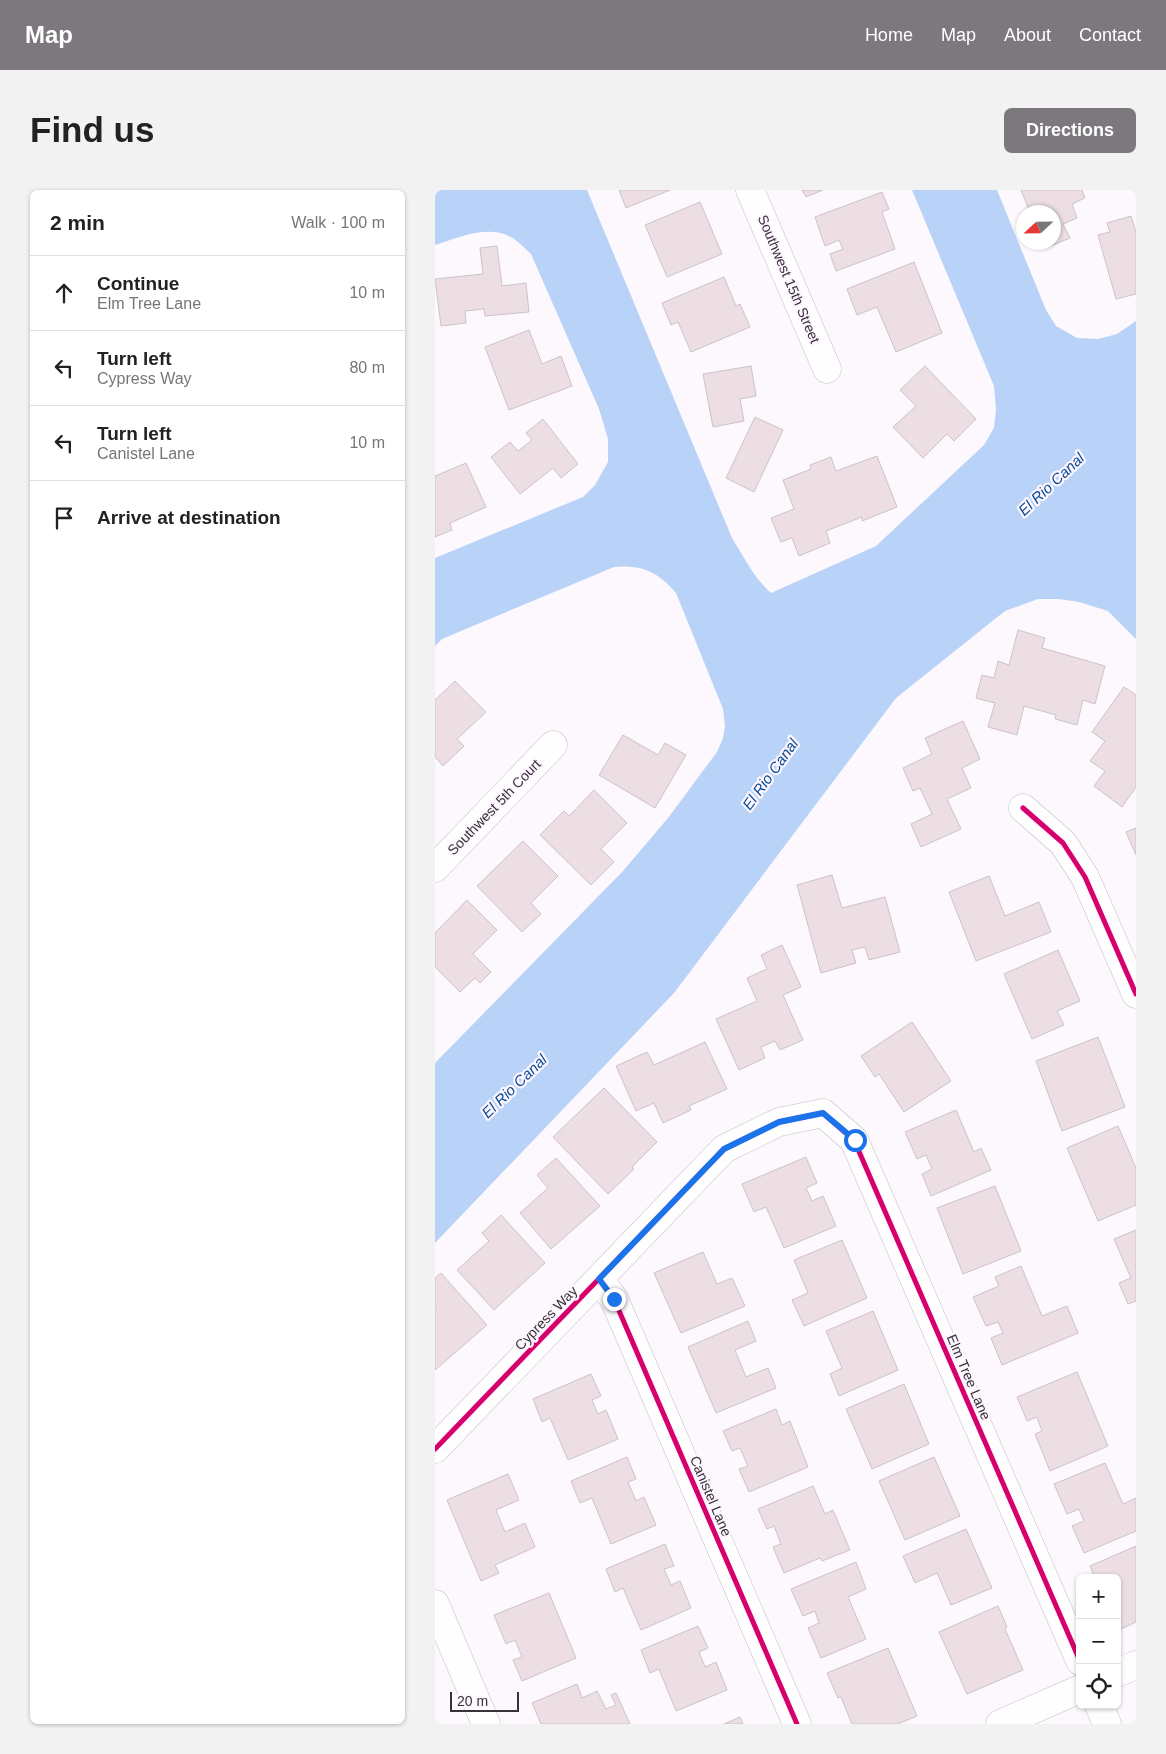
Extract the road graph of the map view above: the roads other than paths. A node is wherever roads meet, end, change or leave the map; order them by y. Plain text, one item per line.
1 (751, 190) edge
2 (827, 369) dead end
3 (553, 745) dead end
4 (1023, 808) dead end
5 (435, 868) edge
6 (1136, 994) edge
7 (823, 1113) joint
8 (599, 1279) junction
9 (435, 1449) edge
10 (435, 1604) edge
11 (1076, 1652) edge
12 (1136, 1665) edge
13 (1121, 1671) edge
14 (1076, 1691) edge
15 (1101, 1709) edge
16 (486, 1724) edge
17 (797, 1724) edge
18 (1000, 1724) edge
19 (1107, 1724) edge

1 - 2 street, Southwest 15th Street
3 - 5 street, Southwest 5th Court
4 - 6 street
7 - 8 street, Cypress Way
7 - 11 street, Elm Tree Lane
8 - 9 street, Cypress Way
8 - 17 street, Canistel Lane
10 - 16 street
12 - 13 street
14 - 18 street
15 - 19 street

